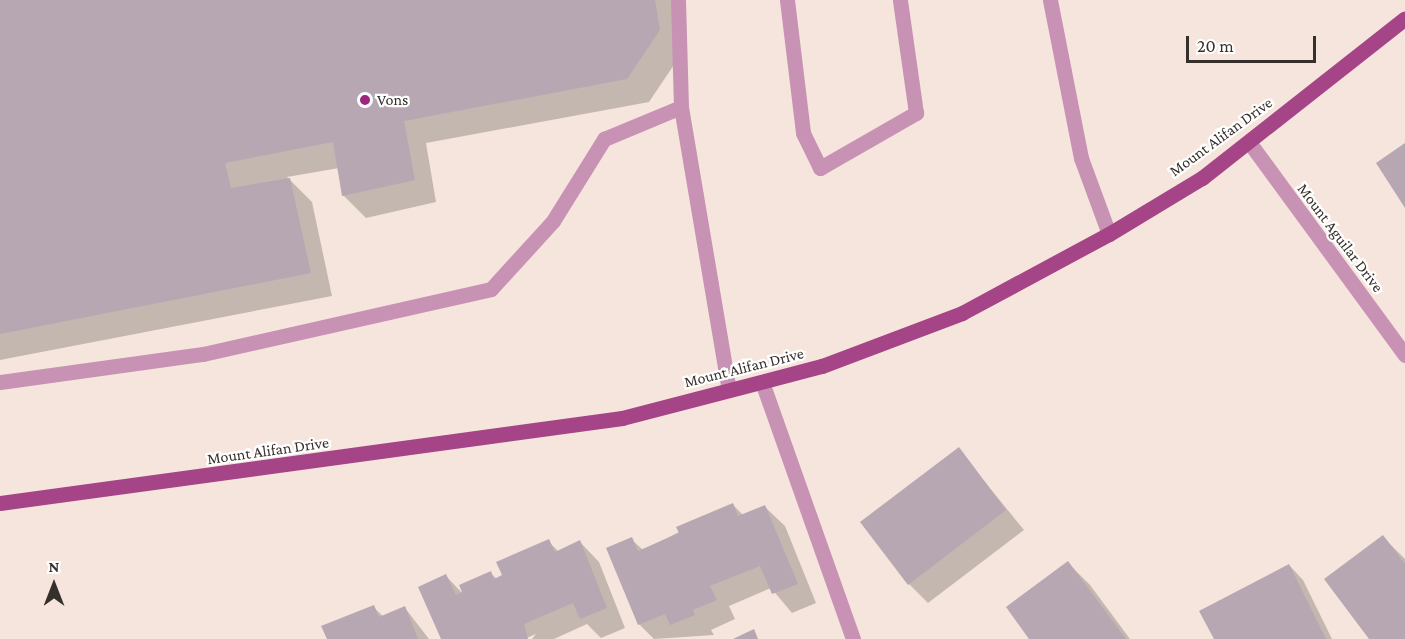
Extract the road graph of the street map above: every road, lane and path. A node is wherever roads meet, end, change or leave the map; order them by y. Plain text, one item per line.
1 (678, 0) edge
2 (787, 0) edge
3 (900, 0) edge
4 (1050, 0) edge
5 (1405, 18) edge
6 (681, 107) junction
7 (1249, 142) junction
8 (1109, 234) junction
9 (1405, 354) edge
10 (0, 382) edge
11 (762, 382) junction
12 (729, 390) junction
13 (0, 503) edge
14 (853, 639) edge

1 - 6 street
2 - 3 street
4 - 8 street
5 - 7 main road, Mount Alifan Drive
6 - 10 street
6 - 12 street
7 - 8 main road, Mount Alifan Drive
7 - 9 street, Mount Aguilar Drive
8 - 11 main road, Mount Alifan Drive
11 - 12 main road, Mount Alifan Drive
11 - 14 street
12 - 13 main road, Mount Alifan Drive

